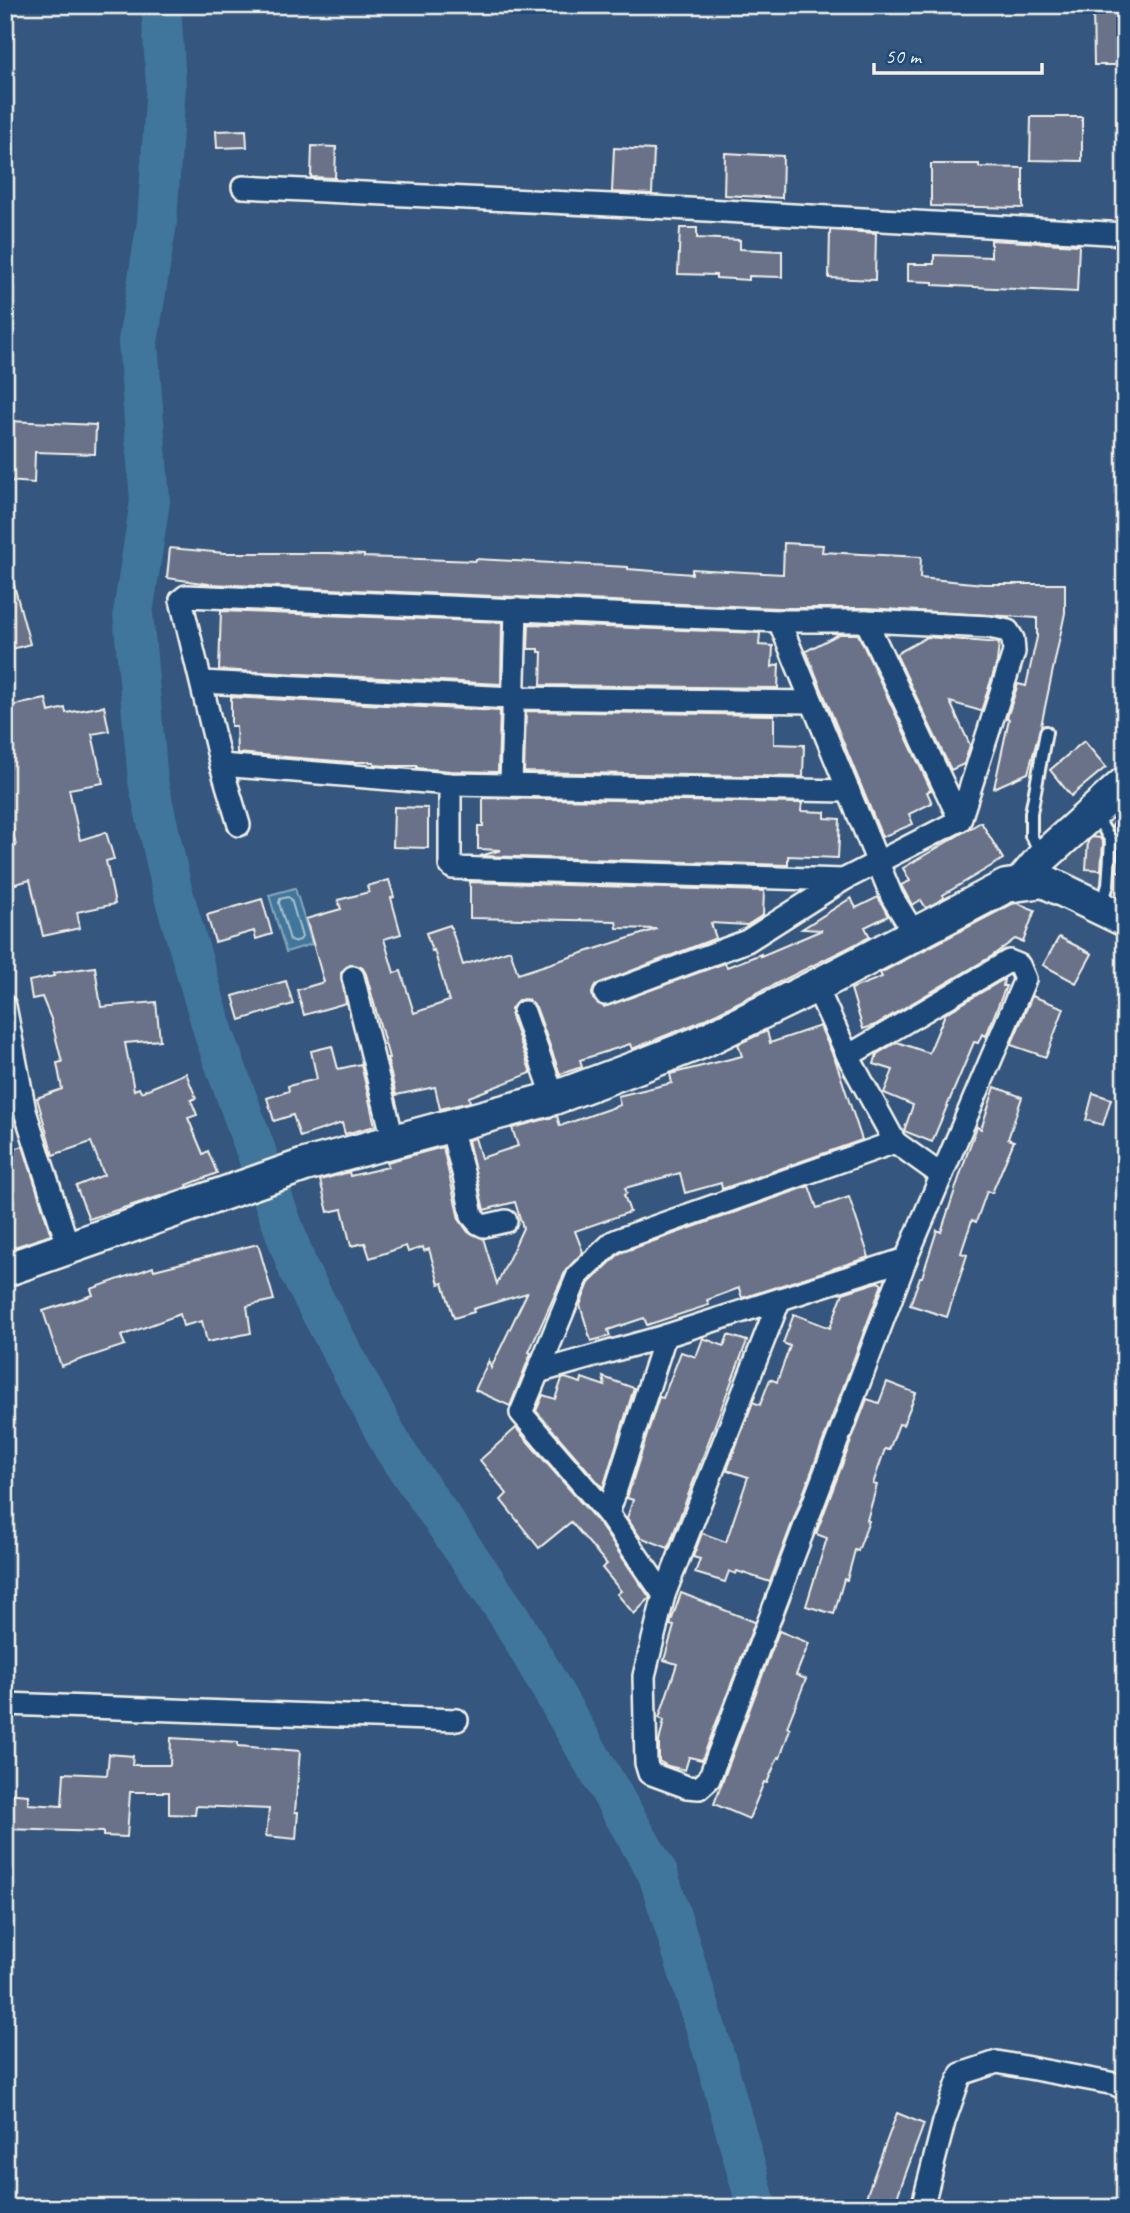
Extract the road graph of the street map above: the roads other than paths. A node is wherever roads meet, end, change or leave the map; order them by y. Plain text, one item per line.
1 (243, 187) dead end
2 (1125, 234) edge
3 (516, 609) junction
4 (779, 621) junction
5 (866, 621) junction
6 (202, 682) junction
7 (512, 698) junction
8 (812, 702) junction
9 (1046, 733) dead end
10 (221, 765) junction
11 (1125, 783) edge
12 (450, 784) junction
13 (511, 785) junction
14 (849, 791) junction
15 (1093, 810) junction
16 (960, 820) junction
17 (239, 825) dead end
18 (1044, 856) junction
19 (878, 862) junction
20 (843, 880) junction
21 (1021, 883) junction
22 (1113, 913) edge
23 (914, 933) junction
24 (353, 977) dead end
25 (816, 986) junction
26 (606, 994) dead end
27 (6, 1011) edge
28 (524, 1012) dead end
29 (848, 1056) junction
30 (554, 1098) junction
31 (451, 1127) junction
32 (895, 1142) junction
33 (394, 1143) junction
34 (941, 1175) junction
35 (506, 1221) dead end
36 (68, 1246) junction
37 (906, 1259) junction
38 (5, 1269) edge
39 (779, 1301) junction
40 (665, 1336) junction
41 (538, 1372) junction
42 (608, 1514) junction
43 (664, 1595) junction
44 (5, 1704) edge
45 (457, 1720) dead end
46 (1125, 2089) edge
47 (922, 2208) edge

1 - 2 street
3 - 4 street
3 - 6 street
3 - 7 street
4 - 5 street
4 - 8 street
5 - 16 street
5 - 16 street
6 - 7 street
6 - 10 street
7 - 8 street
7 - 13 street
8 - 14 street
9 - 18 lane
10 - 12 street
10 - 17 street
11 - 15 main road
12 - 13 street
12 - 20 street
13 - 14 street
14 - 19 street
15 - 18 main road
15 - 22 lane
16 - 19 street
18 - 21 main road
19 - 20 street
19 - 23 street
20 - 26 street
21 - 22 main road
21 - 23 main road
23 - 25 main road
24 - 33 street
25 - 29 street
25 - 30 main road
27 - 36 street
28 - 30 street
29 - 32 street
29 - 34 street
30 - 31 main road
31 - 33 main road
31 - 35 street
32 - 34 street
32 - 41 street
33 - 36 main road
34 - 37 street
36 - 38 main road
37 - 39 street
37 - 43 street
39 - 40 street
39 - 43 street
40 - 41 street
40 - 42 street
41 - 42 street
42 - 43 street
44 - 45 street
46 - 47 street

